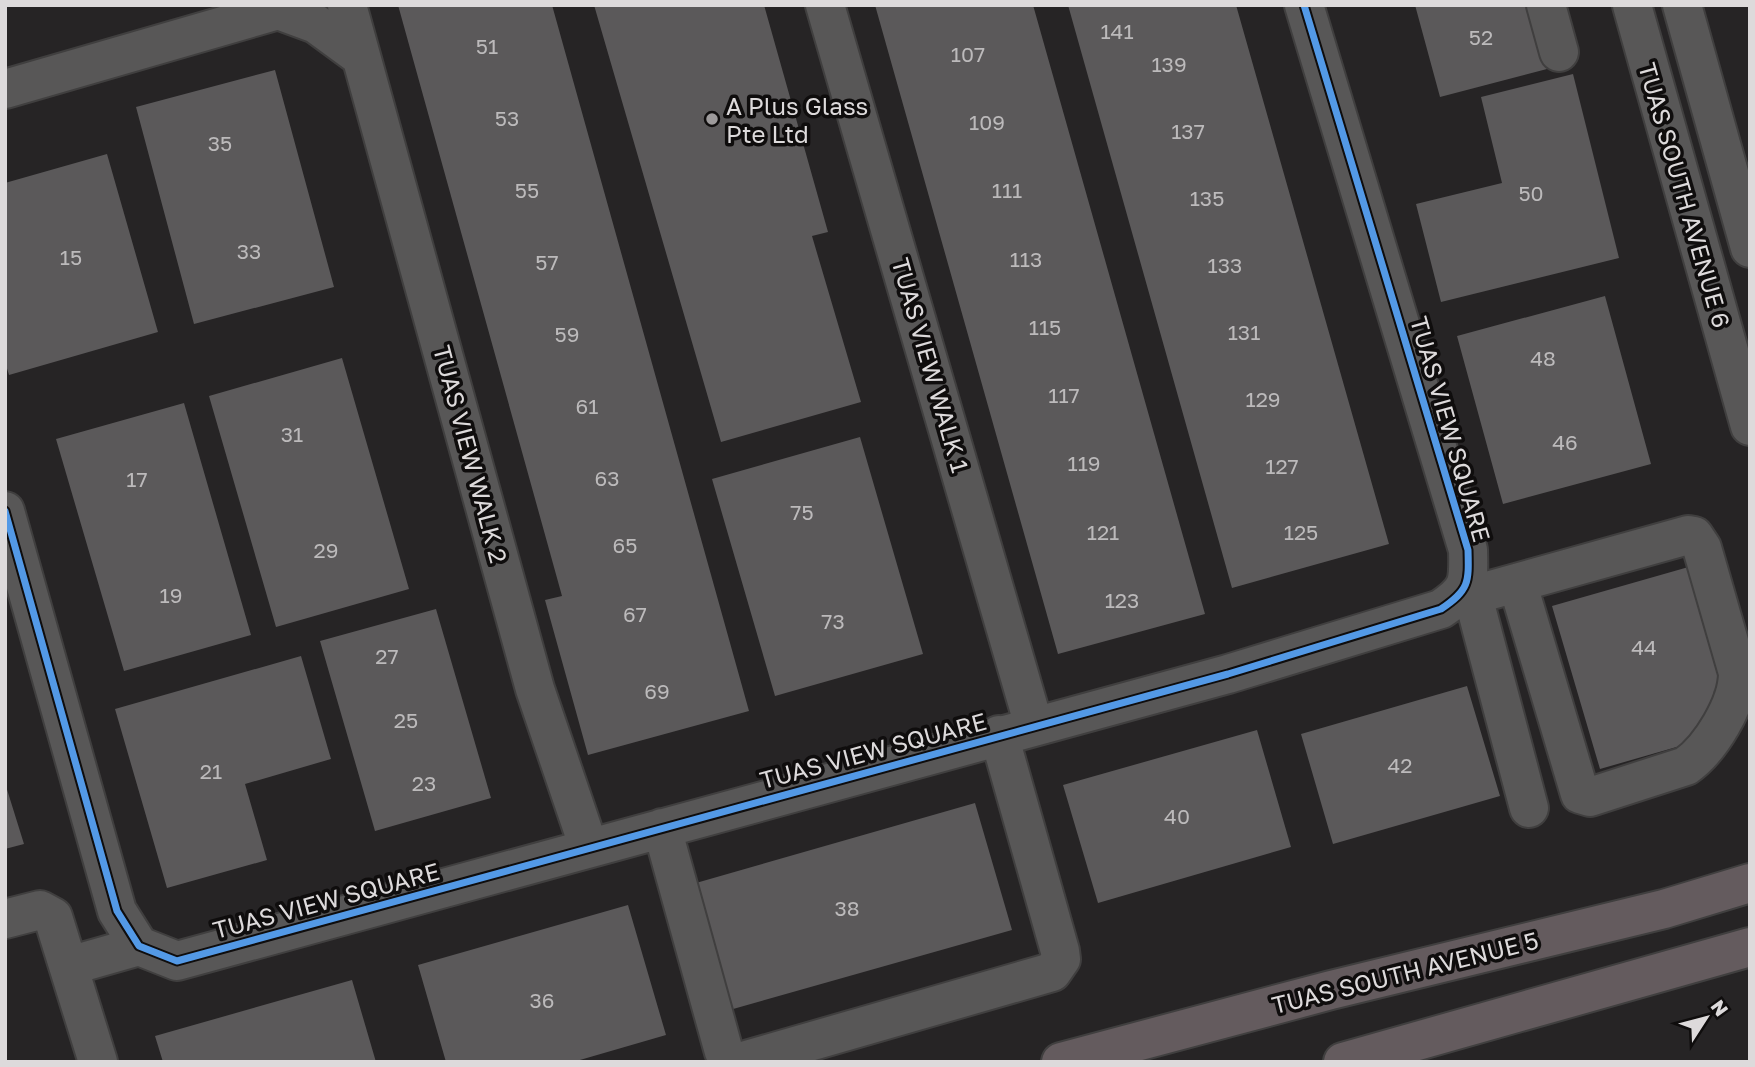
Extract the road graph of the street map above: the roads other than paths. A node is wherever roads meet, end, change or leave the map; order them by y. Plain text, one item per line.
1 (347, 5) edge
2 (825, 5) edge
3 (1304, 5) edge
4 (1546, 5) edge
5 (1632, 5) edge
6 (1682, 5) edge
7 (279, 8) edge
8 (1559, 52) dead end
9 (361, 57) junction
10 (5, 89) edge
11 (1740, 177) edge
12 (1683, 193) junction
13 (1750, 248) edge
14 (1750, 426) edge
15 (8, 528) edge
16 (1518, 585) junction
17 (1471, 588) junction
18 (1016, 731) junction
19 (1529, 808) dead end
20 (662, 828) junction
21 (589, 848) junction
22 (1749, 882) edge
23 (5, 919) edge
24 (138, 946) junction
25 (1750, 947) edge
26 (69, 966) junction
27 (98, 1062) edge
28 (1061, 1062) edge
29 (1343, 1062) edge

1 - 9 street, TUAS VIEW WALK 2
2 - 18 street, TUAS VIEW WALK 1
3 - 17 street, TUAS VIEW SQUARE
4 - 8 street
5 - 12 street, TUAS SOUTH AVENUE 6
6 - 11 street, TUAS SOUTH AVENUE 6
7 - 9 street
7 - 10 street
9 - 21 street, TUAS VIEW WALK 2
11 - 12 street
11 - 13 street, TUAS SOUTH AVENUE 6
12 - 14 street, TUAS SOUTH AVENUE 6
15 - 24 street
16 - 16 street
16 - 17 street
17 - 18 street, TUAS VIEW SQUARE
17 - 19 street
18 - 20 street, TUAS VIEW SQUARE
18 - 20 street, TUAS VIEW WALK 1
20 - 21 street, TUAS VIEW SQUARE
21 - 24 street, TUAS VIEW SQUARE
22 - 28 main road, TUAS SOUTH AVENUE 5
23 - 26 street
24 - 26 street
25 - 29 main road
26 - 27 street

